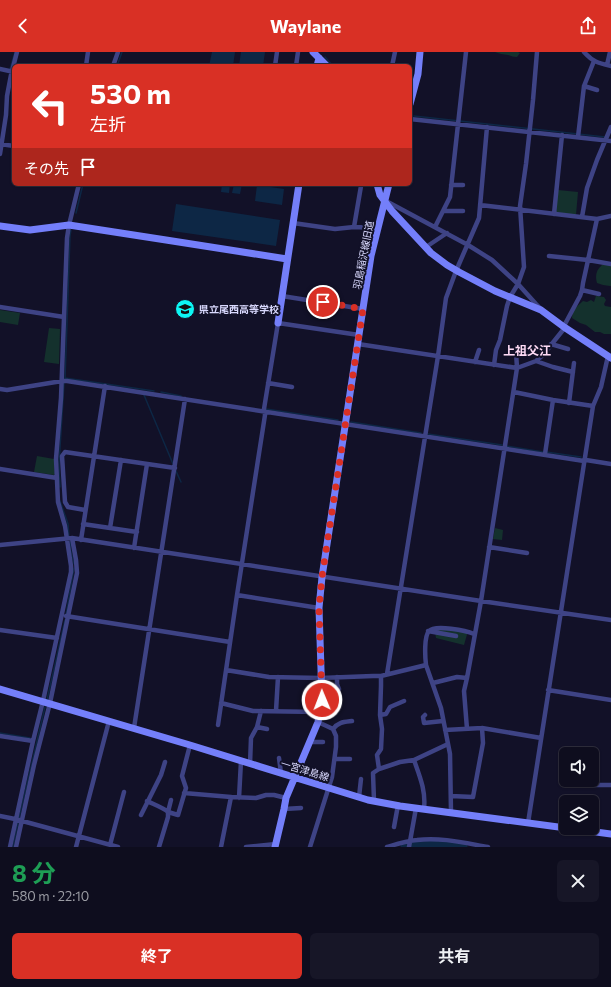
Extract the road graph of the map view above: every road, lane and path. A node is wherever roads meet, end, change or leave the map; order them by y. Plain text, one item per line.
1 (17, 52) edge
2 (88, 52) edge
3 (118, 52) edge
4 (277, 52) edge
5 (298, 52) edge
6 (313, 52) edge
7 (395, 52) edge
8 (420, 52) edge
9 (466, 52) edge
10 (537, 52) edge
11 (584, 52) edge
12 (610, 52) edge
13 (319, 55) edge
14 (594, 61) junction
15 (15, 64) edge
16 (86, 64) edge
17 (114, 64) edge
18 (275, 64) edge
19 (296, 64) edge
20 (326, 64) edge
21 (392, 64) edge
22 (609, 66) edge
23 (0, 69) edge
24 (12, 72) edge
25 (12, 75) edge
26 (584, 86) junction
27 (596, 90) dead end
28 (412, 96) edge
29 (412, 119) edge
30 (458, 124) junction
31 (487, 127) junction
32 (611, 127) edge
33 (529, 132) junction
34 (562, 135) junction
35 (578, 137) junction
36 (608, 140) edge
37 (1, 144) edge
38 (12, 146) edge
39 (0, 154) edge
40 (451, 185) junction
41 (462, 185) dead end
42 (79, 186) edge
43 (299, 186) edge
44 (361, 186) dead end
45 (378, 186) edge
46 (388, 186) edge
47 (385, 200) junction
48 (480, 205) junction
49 (520, 210) junction
50 (443, 211) junction
51 (463, 211) dead end
52 (554, 214) junction
53 (611, 216) edge
54 (582, 217) junction
55 (596, 220) junction
56 (293, 223) junction
57 (69, 225) junction
58 (0, 226) edge
59 (435, 227) junction
60 (354, 228) junction
61 (378, 228) junction
62 (447, 233) junction
63 (468, 245) junction
64 (426, 247) junction
65 (549, 256) dead end
66 (287, 259) junction
67 (588, 260) junction
68 (611, 264) edge
69 (456, 271) junction
70 (518, 284) junction
71 (582, 290) junction
72 (599, 294) dead end
73 (282, 296) junction
74 (510, 297) junction
75 (0, 307) edge
76 (363, 309) junction
77 (541, 310) junction
78 (64, 317) junction
79 (278, 323) junction
80 (564, 327) junction
81 (359, 335) junction
82 (358, 344) junction
83 (551, 344) junction
84 (568, 349) dead end
85 (479, 350) dead end
86 (516, 352) dead end
87 (438, 356) junction
88 (609, 357) edge
89 (536, 361) junction
90 (475, 362) junction
91 (574, 363) dead end
92 (494, 365) junction
93 (517, 368) junction
94 (573, 372) junction
95 (62, 381) junction
96 (268, 383) junction
97 (105, 386) junction
98 (292, 387) dead end
99 (0, 389) edge
100 (514, 392) junction
101 (185, 399) junction
102 (553, 400) junction
103 (569, 402) junction
104 (593, 406) junction
105 (264, 411) junction
106 (346, 424) junction
107 (425, 436) junction
108 (504, 448) junction
109 (545, 454) junction
110 (94, 456) junction
111 (121, 460) junction
112 (584, 461) junction
113 (148, 464) junction
114 (611, 464) edge
115 (174, 468) junction
116 (0, 469) edge
117 (57, 478) junction
118 (86, 510) junction
119 (83, 524) junction
120 (110, 528) junction
121 (137, 532) junction
122 (69, 538) junction
123 (81, 540) junction
124 (0, 545) edge
125 (488, 547) junction
126 (134, 548) junction
127 (162, 552) junction
128 (527, 553) dead end
129 (242, 565) junction
130 (322, 577) junction
131 (401, 589) junction
132 (237, 595) junction
133 (481, 601) junction
134 (319, 608) junction
135 (561, 612) junction
136 (62, 616) junction
137 (68, 617) junction
138 (611, 620) edge
139 (0, 630) edge
140 (150, 630) junction
141 (428, 631) junction
142 (474, 634) junction
143 (456, 636) dead end
144 (56, 638) junction
145 (230, 642) junction
146 (426, 665) junction
147 (226, 670) junction
148 (388, 674) junction
149 (381, 676) junction
150 (278, 677) junction
151 (337, 677) junction
152 (321, 678) junction
153 (467, 678) junction
154 (433, 683) junction
155 (0, 689) edge
156 (339, 690) dead end
157 (548, 690) junction
158 (611, 700) edge
159 (404, 701) dead end
160 (46, 702) junction
161 (221, 703) junction
162 (261, 711) junction
163 (276, 711) junction
164 (320, 712) junction
165 (380, 715) junction
166 (425, 715) dead end
167 (109, 721) junction
168 (352, 721) dead end
169 (444, 721) junction
170 (318, 722) junction
171 (218, 725) dead end
172 (257, 726) junction
173 (134, 728) junction
174 (482, 728) junction
175 (267, 729) dead end
176 (332, 729) junction
177 (467, 729) junction
178 (445, 730) junction
179 (0, 736) edge
180 (541, 738) junction
181 (320, 740) dead end
182 (33, 741) junction
183 (310, 742) junction
184 (448, 744) junction
185 (190, 745) junction
186 (279, 758) dead end
187 (335, 759) junction
188 (350, 759) dead end
189 (414, 760) junction
190 (241, 761) junction
191 (164, 762) dead end
192 (250, 764) junction
193 (379, 769) junction
194 (281, 773) junction
195 (294, 778) junction
196 (361, 780) dead end
197 (599, 785) edge
198 (611, 785) edge
199 (329, 788) junction
200 (124, 792) dead end
201 (184, 794) junction
202 (451, 796) junction
203 (231, 797) junction
204 (359, 797) junction
205 (239, 798) junction
206 (286, 798) junction
207 (171, 800) dead end
208 (147, 801) junction
209 (374, 801) junction
210 (398, 805) junction
211 (302, 808) dead end
212 (416, 808) junction
213 (284, 809) junction
214 (424, 809) junction
215 (168, 812) junction
216 (451, 812) junction
217 (141, 815) dead end
218 (0, 816) edge
219 (15, 819) junction
220 (22, 821) junction
221 (528, 823) junction
222 (394, 827) dead end
223 (611, 834) edge
224 (78, 837) junction
225 (410, 841) junction
226 (110, 845) junction
227 (275, 845) edge
228 (10, 847) edge
229 (16, 847) edge
230 (76, 847) edge
231 (118, 847) edge
232 (159, 847) edge
233 (221, 847) edge
234 (246, 847) edge
235 (310, 847) edge
236 (386, 847) edge
237 (409, 847) edge
238 (488, 847) edge

1 - 15 street
2 - 16 street
3 - 17 street
4 - 18 street
5 - 19 street
6 - 13 street
7 - 21 street
8 - 28 street
9 - 30 street
10 - 33 street
11 - 14 street
12 - 22 street
13 - 20 street
14 - 22 street
14 - 26 street
23 - 24 street
25 - 37 street
26 - 27 street
26 - 35 street
29 - 30 street
30 - 31 street
30 - 40 street
31 - 33 street
31 - 48 street
32 - 36 street
33 - 34 street
33 - 49 street
34 - 35 street
34 - 52 street
35 - 36 street
36 - 54 street
37 - 38 street
37 - 39 street
40 - 41 street
40 - 50 street
42 - 57 street
43 - 56 street
44 - 60 street
45 - 47 street
46 - 47 street, 羽島稲沢線旧道
47 - 59 street
47 - 61 street, 羽島稲沢線旧道
47 - 64 street
48 - 49 street
48 - 63 street
49 - 52 street
49 - 70 street
50 - 51 street
50 - 59 street
52 - 54 street
53 - 55 street
54 - 55 street
55 - 67 street
56 - 60 street
56 - 66 street
57 - 58 street
57 - 66 street
57 - 78 street
59 - 62 street
60 - 61 street
61 - 76 street, 羽島稲沢線旧道
62 - 63 street
62 - 64 street
63 - 69 street
63 - 70 street
64 - 69 street
65 - 67 street
66 - 73 street
67 - 68 street
67 - 71 street
69 - 74 street
69 - 87 street
70 - 74 street
70 - 77 street
71 - 72 street
71 - 80 street
73 - 76 street
73 - 79 street
74 - 77 street
74 - 92 street
75 - 78 street
76 - 81 street, 羽島稲沢線旧道
77 - 80 street
78 - 95 street
79 - 81 street
79 - 96 street
80 - 83 street
80 - 88 street
81 - 82 street, 羽島稲沢線旧道
82 - 87 street
82 - 106 street, 羽島稲沢線旧道
83 - 84 street
83 - 89 street
85 - 90 street
86 - 93 street
87 - 90 street
87 - 107 street
88 - 104 street
89 - 93 street
89 - 94 street
90 - 92 street
91 - 94 street
92 - 93 street
93 - 100 street
94 - 103 street
95 - 97 street
95 - 99 street
95 - 117 street
96 - 98 street
96 - 105 street
97 - 101 street
97 - 110 street
100 - 102 street
100 - 108 street
101 - 105 street
101 - 115 street
102 - 103 street
102 - 109 street
103 - 104 street
104 - 112 street
105 - 106 street
105 - 129 street
106 - 107 street
106 - 130 street, 羽島稲沢線旧道
107 - 108 street
107 - 131 street
108 - 109 street
108 - 125 street
109 - 112 street
110 - 111 street
110 - 118 street
110 - 118 street
111 - 113 street
111 - 120 street
112 - 114 street
112 - 135 street
113 - 115 street
113 - 121 street
115 - 127 street
116 - 117 street
117 - 122 street
118 - 119 street
119 - 120 street
119 - 123 street
120 - 121 street
121 - 126 street
122 - 123 street
122 - 124 street
122 - 136 street
122 - 137 street
123 - 126 street
125 - 128 street
125 - 133 street
126 - 127 street
127 - 129 street
127 - 140 street
129 - 130 street
129 - 132 street
130 - 131 street
130 - 134 street, 羽島稲沢線旧道
131 - 133 street
131 - 148 street
132 - 134 street
132 - 145 street
133 - 135 street
133 - 142 street
134 - 152 street, 羽島稲沢線旧道
135 - 138 street
135 - 157 street
136 - 137 street
136 - 144 street
137 - 140 street
137 - 160 street
139 - 144 street
140 - 145 street
140 - 173 street
141 - 142 street
141 - 143 street
141 - 146 street
142 - 153 street
144 - 160 street
145 - 147 street
146 - 148 street
146 - 154 street
147 - 150 street
147 - 161 street
148 - 149 street
149 - 151 street
149 - 165 street
150 - 152 street
150 - 163 street
151 - 152 street
151 - 156 street
152 - 164 street, 羽島稲沢線旧道
153 - 154 street
153 - 177 street
154 - 169 street
155 - 160 street, 一宮津島線
157 - 158 street
157 - 180 street
159 - 165 street
160 - 167 street, 一宮津島線
160 - 182 street
160 - 220 street
161 - 162 street
161 - 171 street
162 - 163 street
162 - 172 street
163 - 164 street
164 - 170 street, 羽島稲沢線旧道
165 - 193 street
166 - 169 street
167 - 173 street, 一宮津島線
167 - 224 street
168 - 176 street
169 - 178 street
170 - 176 street
170 - 183 street, 羽島稲沢線旧道
172 - 175 street
172 - 192 street
173 - 185 street, 一宮津島線
174 - 177 street
174 - 180 street
174 - 202 street
176 - 187 street
177 - 178 street
178 - 184 street
179 - 182 street
180 - 221 street
181 - 183 street
182 - 219 street
183 - 195 street, 羽島稲沢線旧道
184 - 189 street
184 - 202 street
185 - 190 street, 一宮津島線
185 - 201 street
186 - 194 street
187 - 188 street
187 - 199 street
189 - 193 street
189 - 214 street
190 - 192 street, 一宮津島線
190 - 205 street
191 - 208 street
192 - 194 street, 一宮津島線
193 - 209 street
194 - 195 street, 一宮津島線
195 - 199 street, 一宮津島線
195 - 206 street, 羽島稲沢線旧道
196 - 204 street
197 - 198 street
199 - 204 street, 一宮津島線
199 - 235 street
200 - 226 street
201 - 203 street
201 - 215 street
202 - 216 street
203 - 205 street
203 - 233 street
204 - 209 street, 一宮津島線
205 - 206 street
206 - 213 street, 羽島稲沢線旧道
207 - 215 street
208 - 215 street
208 - 217 street
209 - 210 street, 一宮津島線
210 - 212 street, 一宮津島線
210 - 222 street
211 - 213 street
212 - 214 street, 一宮津島線
212 - 225 street
213 - 227 street, 羽島稲沢線旧道
214 - 216 street, 一宮津島線
215 - 232 street
216 - 221 street, 一宮津島線
218 - 219 street
219 - 220 street
219 - 228 street
220 - 224 street
220 - 229 street
221 - 223 street, 一宮津島線
224 - 226 street
224 - 230 street
225 - 236 street
225 - 237 street
225 - 238 street
226 - 231 street
227 - 234 street

